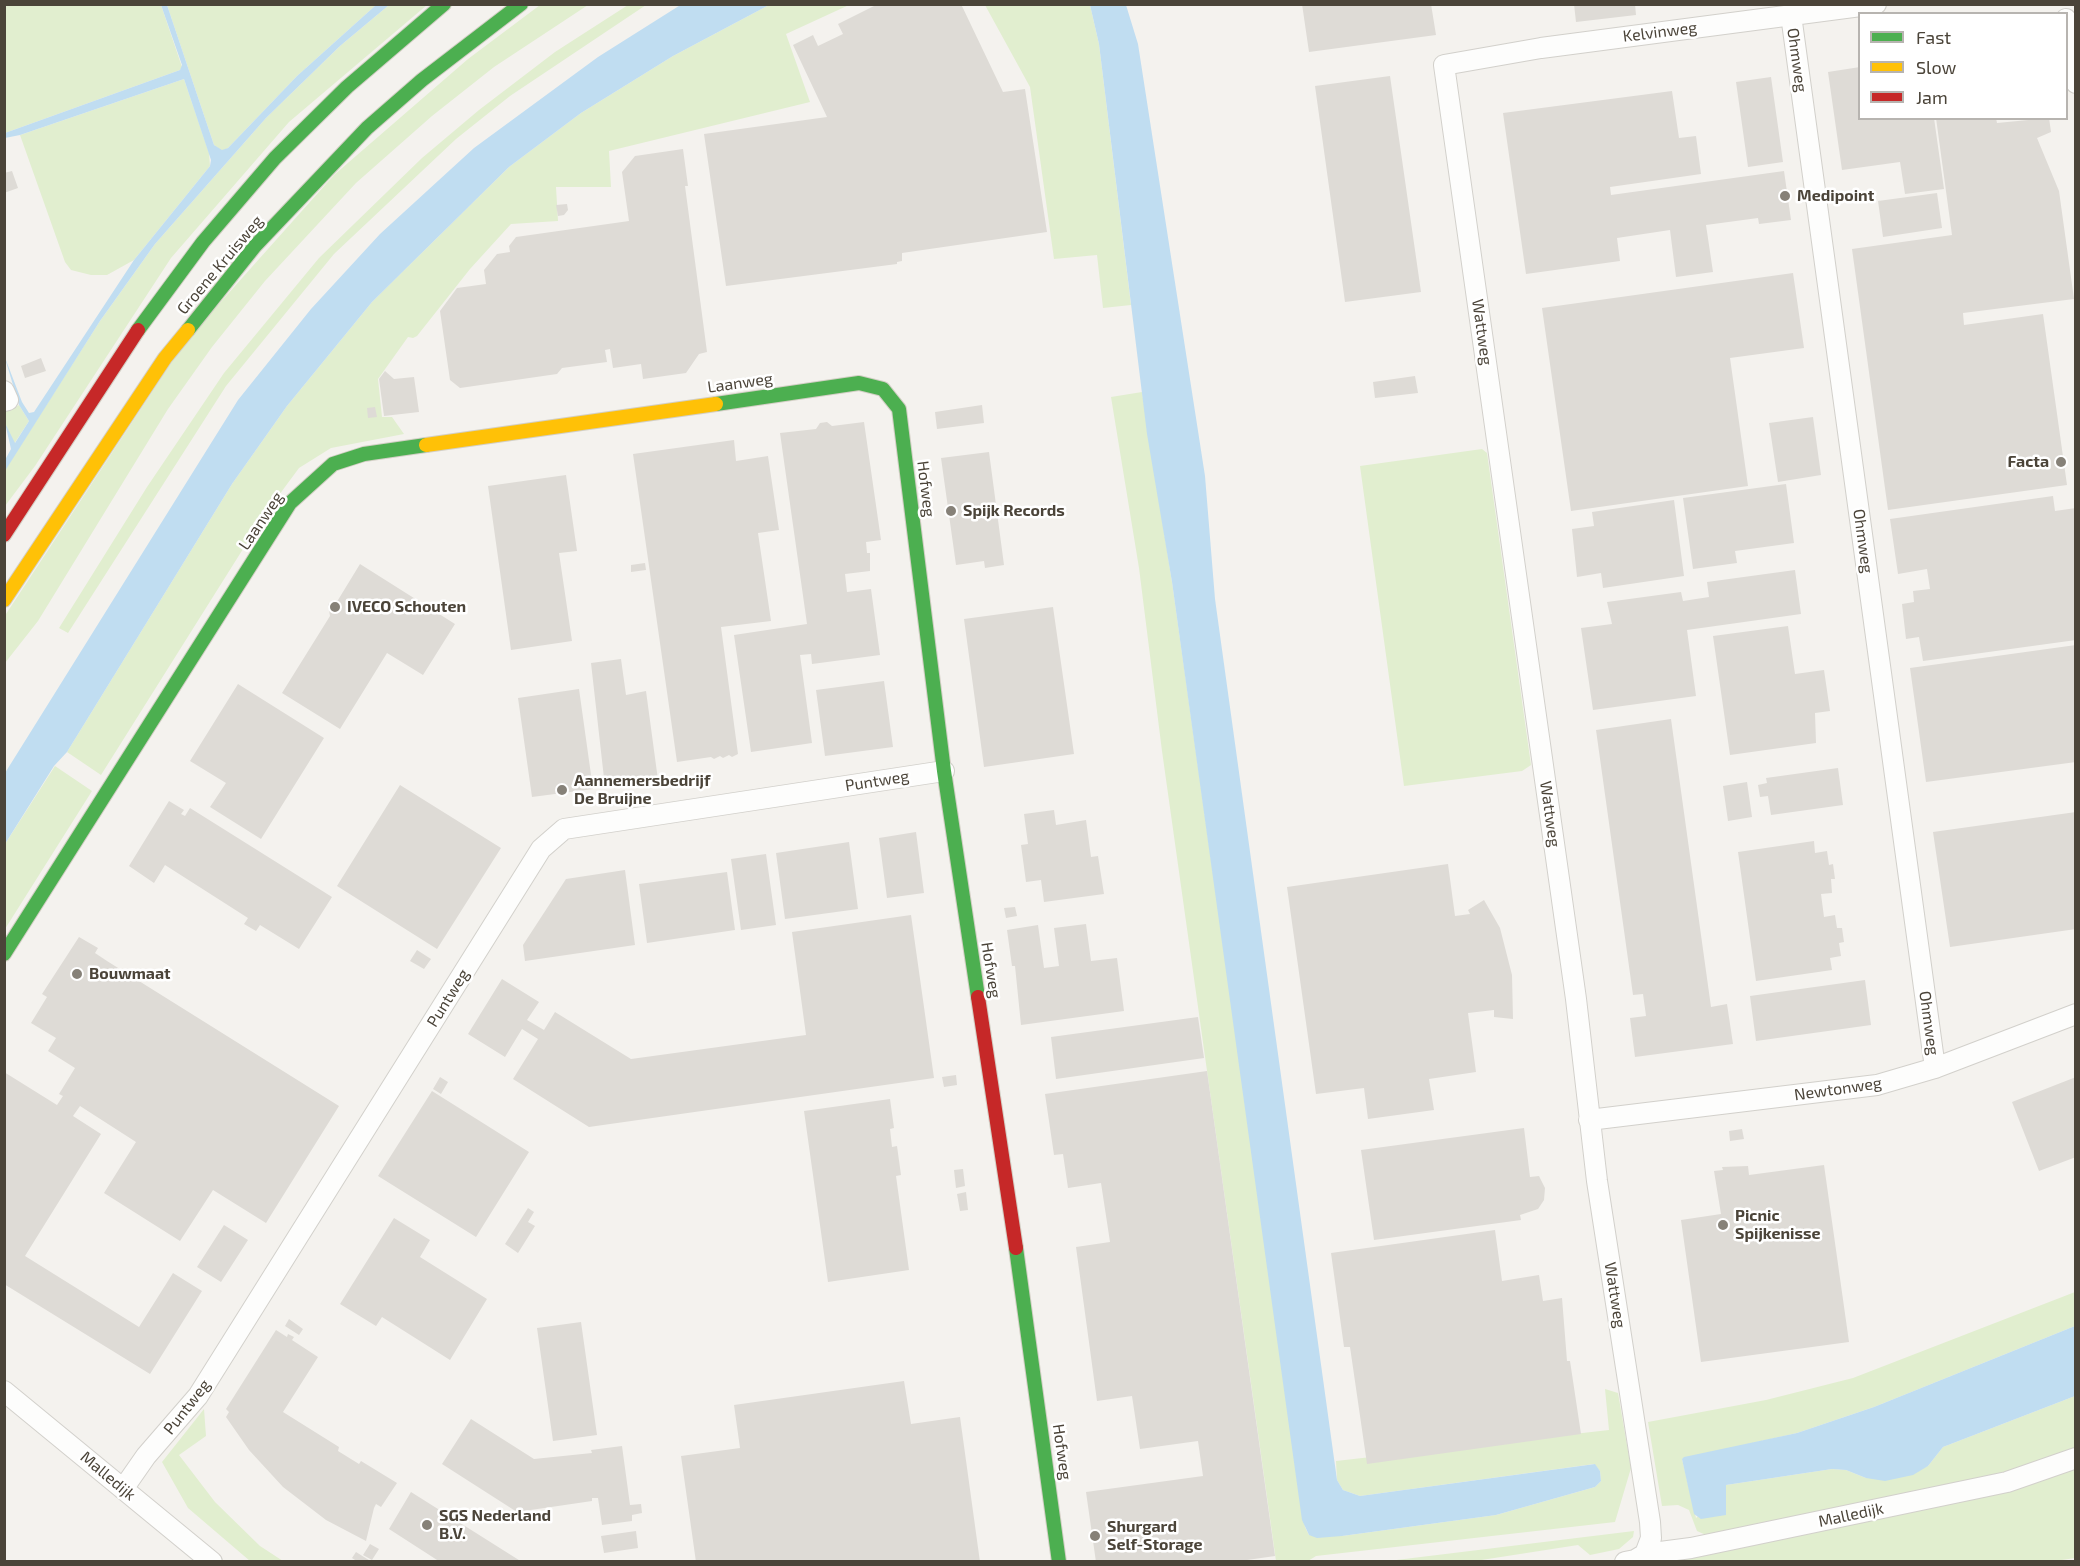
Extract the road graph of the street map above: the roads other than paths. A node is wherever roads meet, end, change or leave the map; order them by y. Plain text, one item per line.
1 (444, 4) edge
2 (521, 4) edge
3 (1876, 4) edge
4 (1791, 15) junction
5 (2068, 26) edge
6 (1444, 65) joint
7 (2076, 83) edge
8 (883, 389) joint
9 (4, 391) edge
10 (4, 401) edge
11 (4, 535) edge
12 (4, 600) edge
13 (944, 771) junction
14 (4, 954) edge
15 (2076, 1014) edge
16 (1935, 1068) junction
17 (1589, 1120) junction
18 (4, 1391) edge
19 (2076, 1458) edge
20 (123, 1489) junction
21 (1646, 1558) edge
22 (212, 1562) edge
23 (1059, 1562) edge
24 (1626, 1562) edge

1 - 11 street, Groene Kruisweg
2 - 12 street, Groene Kruisweg
3 - 4 street, Kelvinweg
4 - 6 street, Kelvinweg
4 - 16 street, Ohmweg
5 - 7 street
6 - 17 street, Wattweg
8 - 13 street, Hofweg
8 - 14 street, Laanweg
9 - 10 street
13 - 20 street, Puntweg
13 - 23 street, Hofweg
15 - 16 street, Newtonweg
16 - 17 street, Newtonweg
17 - 21 street, Wattweg
18 - 20 street, Malledijk
19 - 21 street, Malledijk
20 - 22 street, Malledijk
21 - 24 street, Malledijk

